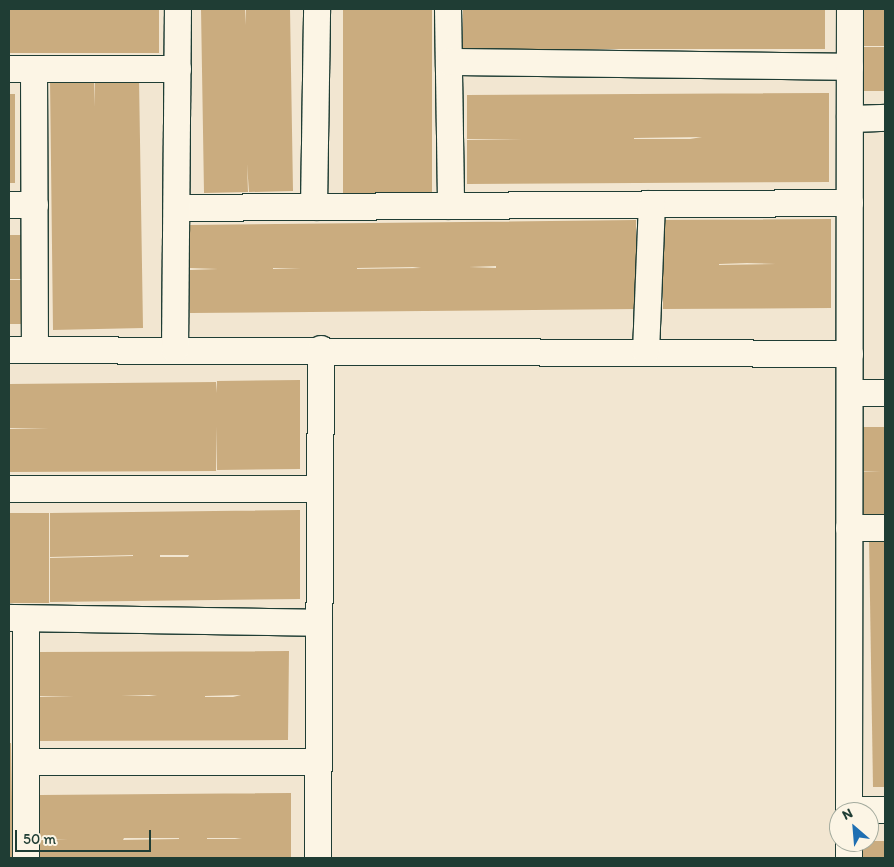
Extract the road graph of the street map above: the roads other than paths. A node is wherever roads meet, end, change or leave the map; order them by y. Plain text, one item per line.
1 (178, 9) edge
2 (317, 9) edge
3 (448, 9) edge
4 (850, 9) edge
5 (449, 62) junction
6 (850, 67) junction
7 (21, 69) edge
8 (178, 69) junction
9 (885, 118) edge
10 (850, 119) junction
11 (850, 203) junction
12 (652, 204) junction
13 (9, 205) edge
14 (35, 205) junction
15 (451, 206) junction
16 (314, 207) junction
17 (176, 208) junction
18 (321, 349) junction
19 (9, 350) edge
20 (35, 350) junction
21 (175, 350) junction
22 (646, 352) junction
23 (850, 354) junction
24 (885, 393) edge
25 (850, 394) junction
26 (9, 489) edge
27 (320, 489) junction
28 (849, 528) junction
29 (885, 528) edge
30 (18, 619) edge
31 (319, 623) junction
32 (26, 762) junction
33 (318, 762) junction
34 (849, 802) edge
35 (26, 858) edge
36 (318, 858) edge

1 - 8 street
2 - 16 street
3 - 5 street
4 - 6 street
5 - 6 street
5 - 15 street
6 - 10 street
7 - 8 street
7 - 14 street
8 - 17 street
9 - 10 street
10 - 11 street
11 - 12 street
11 - 23 street
12 - 15 street
12 - 22 street
13 - 14 street
14 - 20 street
15 - 16 street
16 - 17 street
17 - 21 street
18 - 21 street
18 - 22 street
18 - 27 street
19 - 20 street
20 - 21 street
22 - 23 street
23 - 25 street
24 - 25 street
25 - 28 street
26 - 27 street
27 - 31 street
28 - 29 street
28 - 34 street
30 - 31 street
30 - 32 street
31 - 33 street
32 - 33 street
32 - 35 street
33 - 36 street

